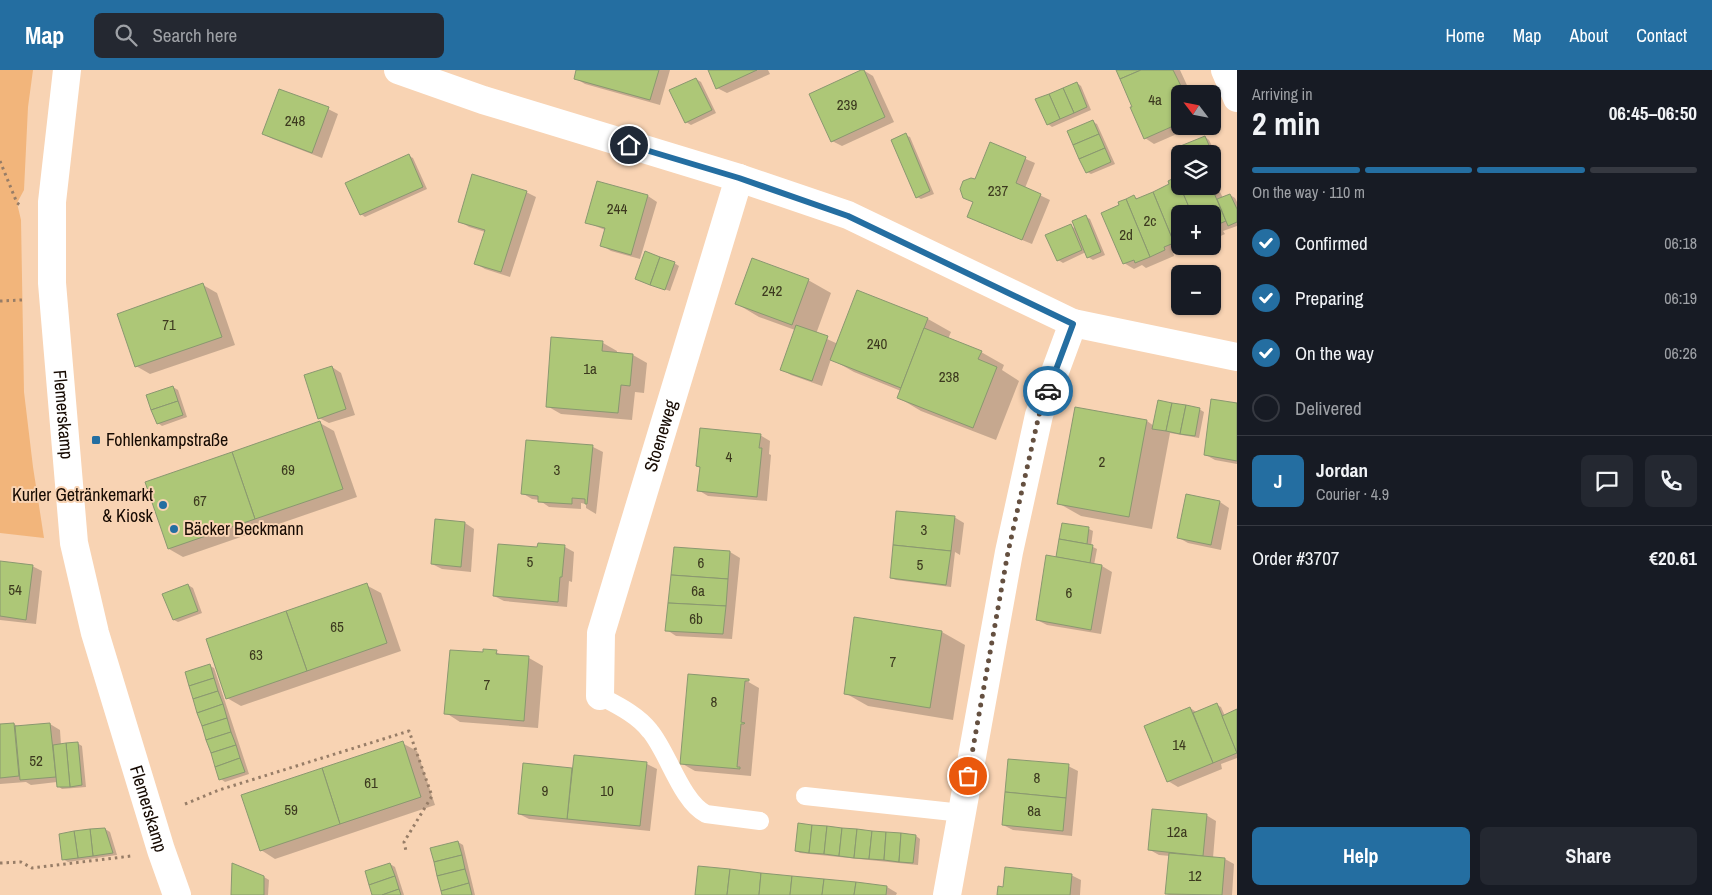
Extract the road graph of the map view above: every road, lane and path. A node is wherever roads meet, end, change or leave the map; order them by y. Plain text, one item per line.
1 (67, 70) edge
2 (398, 70) edge
3 (1225, 70) edge
4 (1237, 98) edge
5 (739, 178) junction
6 (1073, 324) junction
7 (1237, 357) edge
8 (600, 696) joint
9 (804, 796) dead end
10 (186, 804) dead end
11 (962, 813) junction
12 (760, 821) dead end
13 (161, 850) junction
14 (406, 852) dead end
15 (0, 863) edge
16 (177, 895) edge
17 (947, 895) edge

1 - 13 street, Flemerskamp
2 - 5 street
3 - 4 street
5 - 6 street
5 - 8 street, Stoeneweg
6 - 7 street
6 - 11 street
8 - 12 lane
9 - 11 lane
10 - 14 path
11 - 17 street
13 - 15 path
13 - 16 street, Flemerskamp

